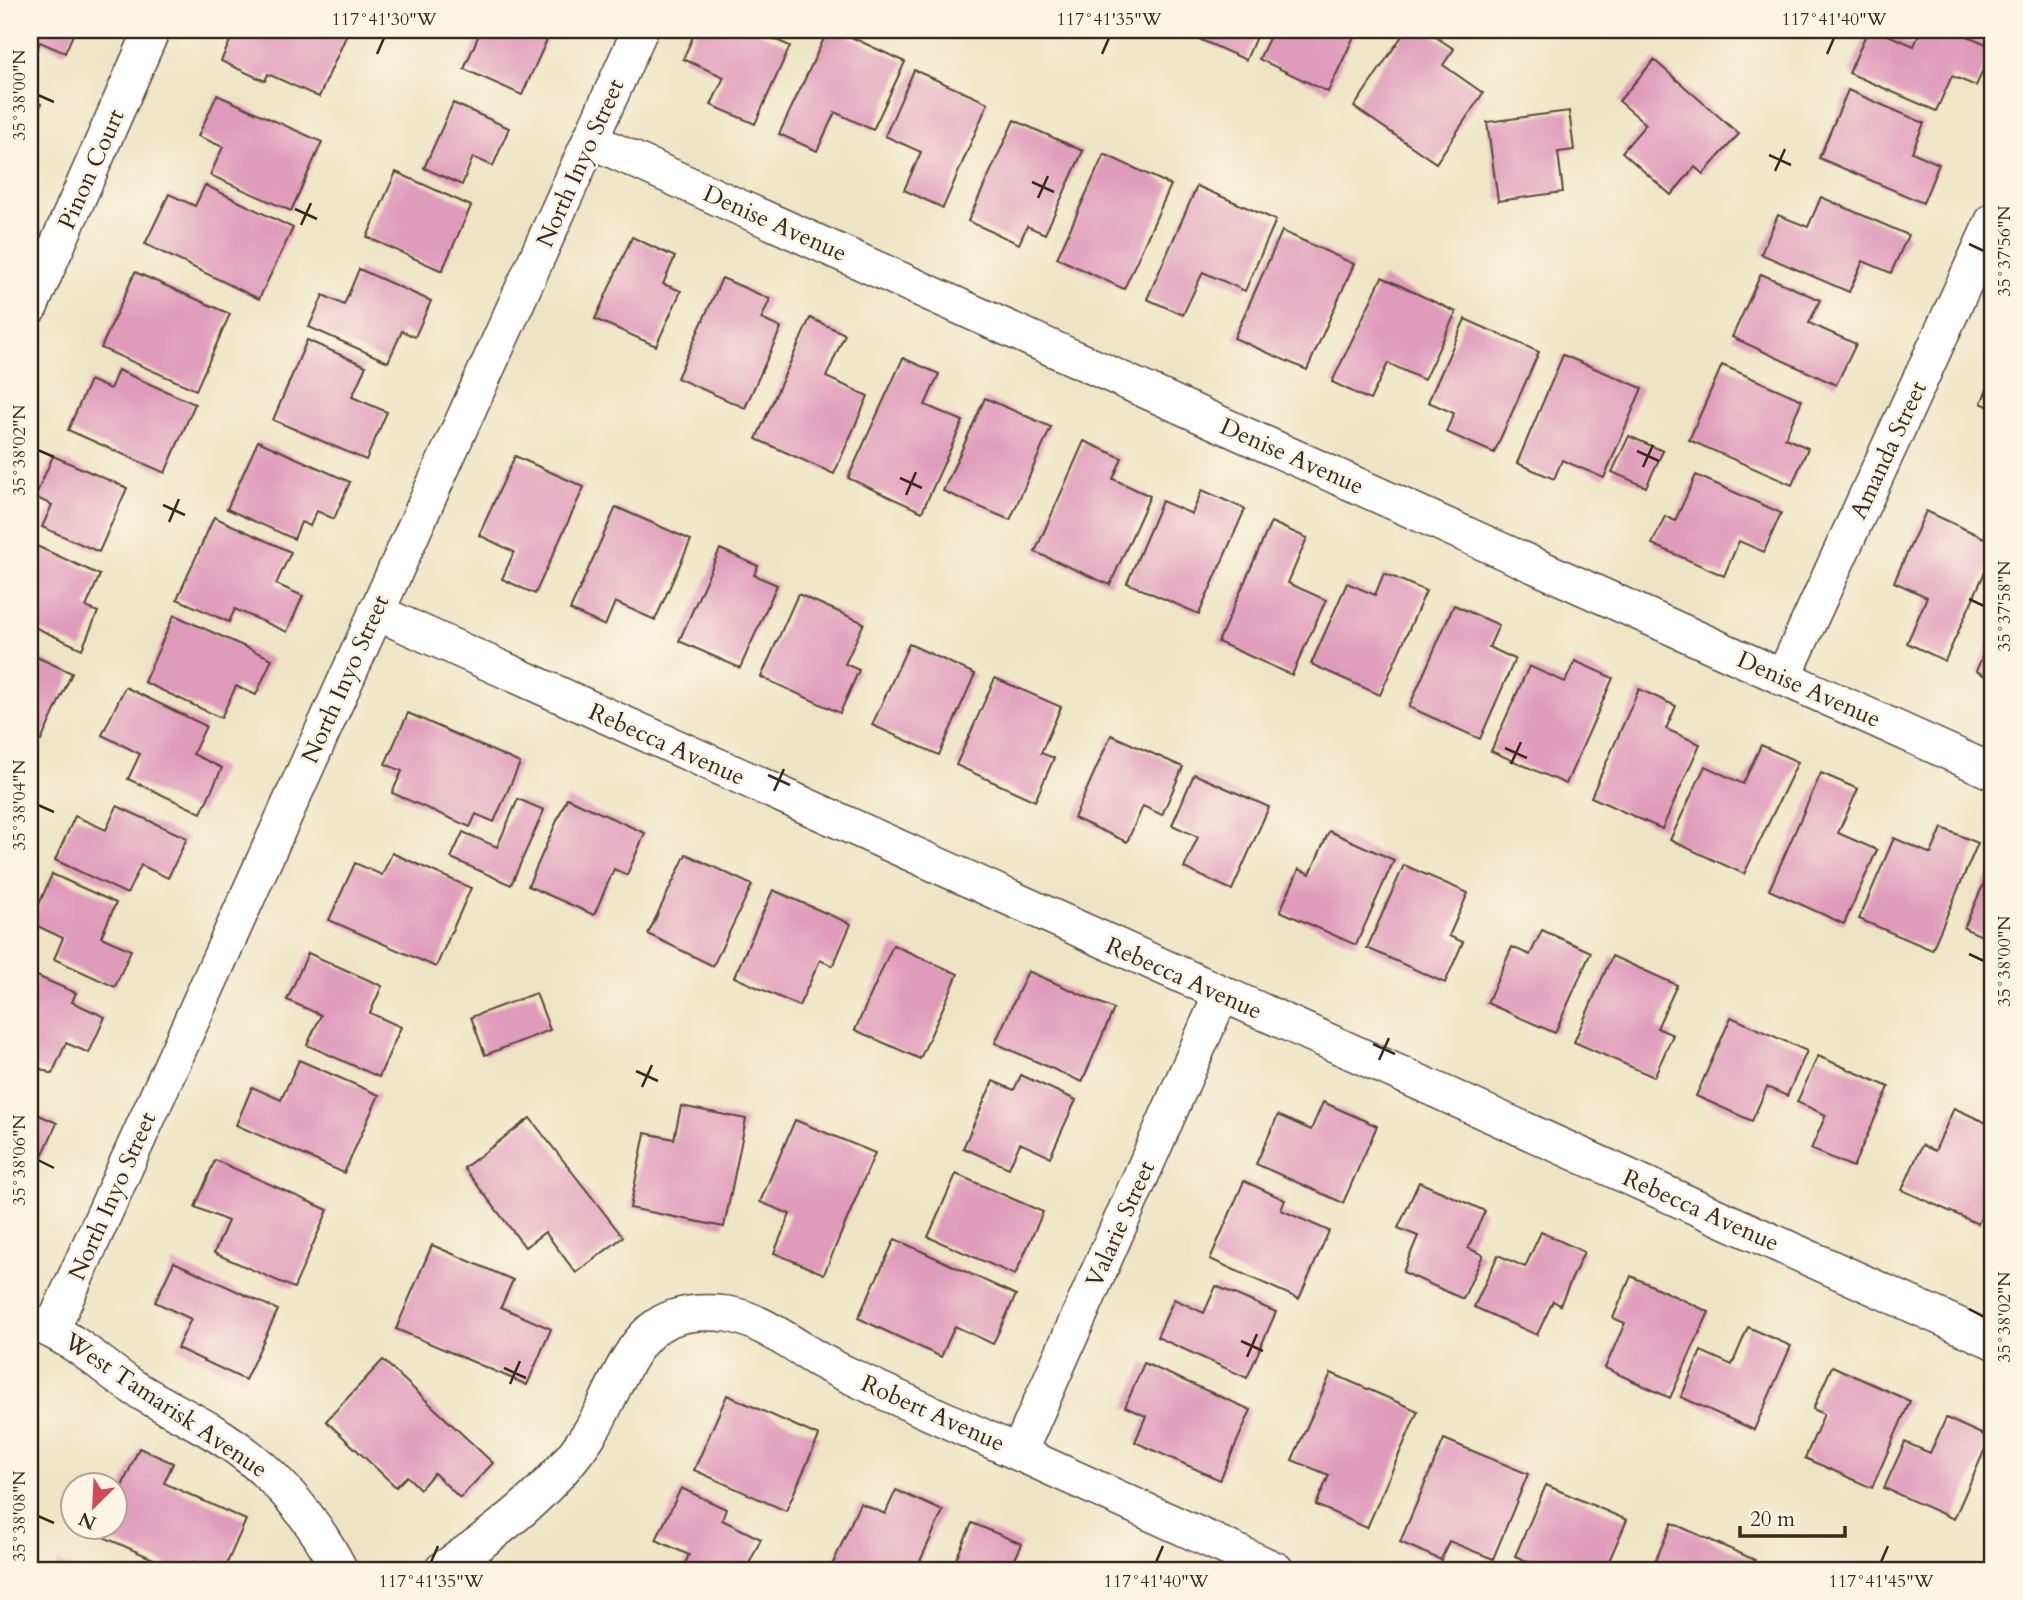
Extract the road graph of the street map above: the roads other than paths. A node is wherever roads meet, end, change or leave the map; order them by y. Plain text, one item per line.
1 (152, 30) edge
2 (640, 30) edge
3 (590, 140) junction
4 (1993, 221) edge
5 (30, 307) edge
6 (376, 612) junction
7 (1783, 678) junction
8 (1993, 772) edge
9 (1221, 995) junction
10 (41, 1325) edge
11 (1993, 1341) edge
12 (1019, 1452) junction
13 (340, 1570) edge
14 (442, 1570) edge
15 (1276, 1570) edge

1 - 5 street, Pinon Court
2 - 3 street, North Inyo Street
3 - 6 street, North Inyo Street
3 - 7 street, Denise Avenue
4 - 7 street, Amanda Street
6 - 9 street, Rebecca Avenue
6 - 10 street, North Inyo Street
7 - 8 street, Denise Avenue
9 - 11 street, Rebecca Avenue
9 - 12 street, Valarie Street
10 - 13 street, West Tamarisk Avenue
12 - 14 street, Robert Avenue
12 - 15 street, Robert Avenue

